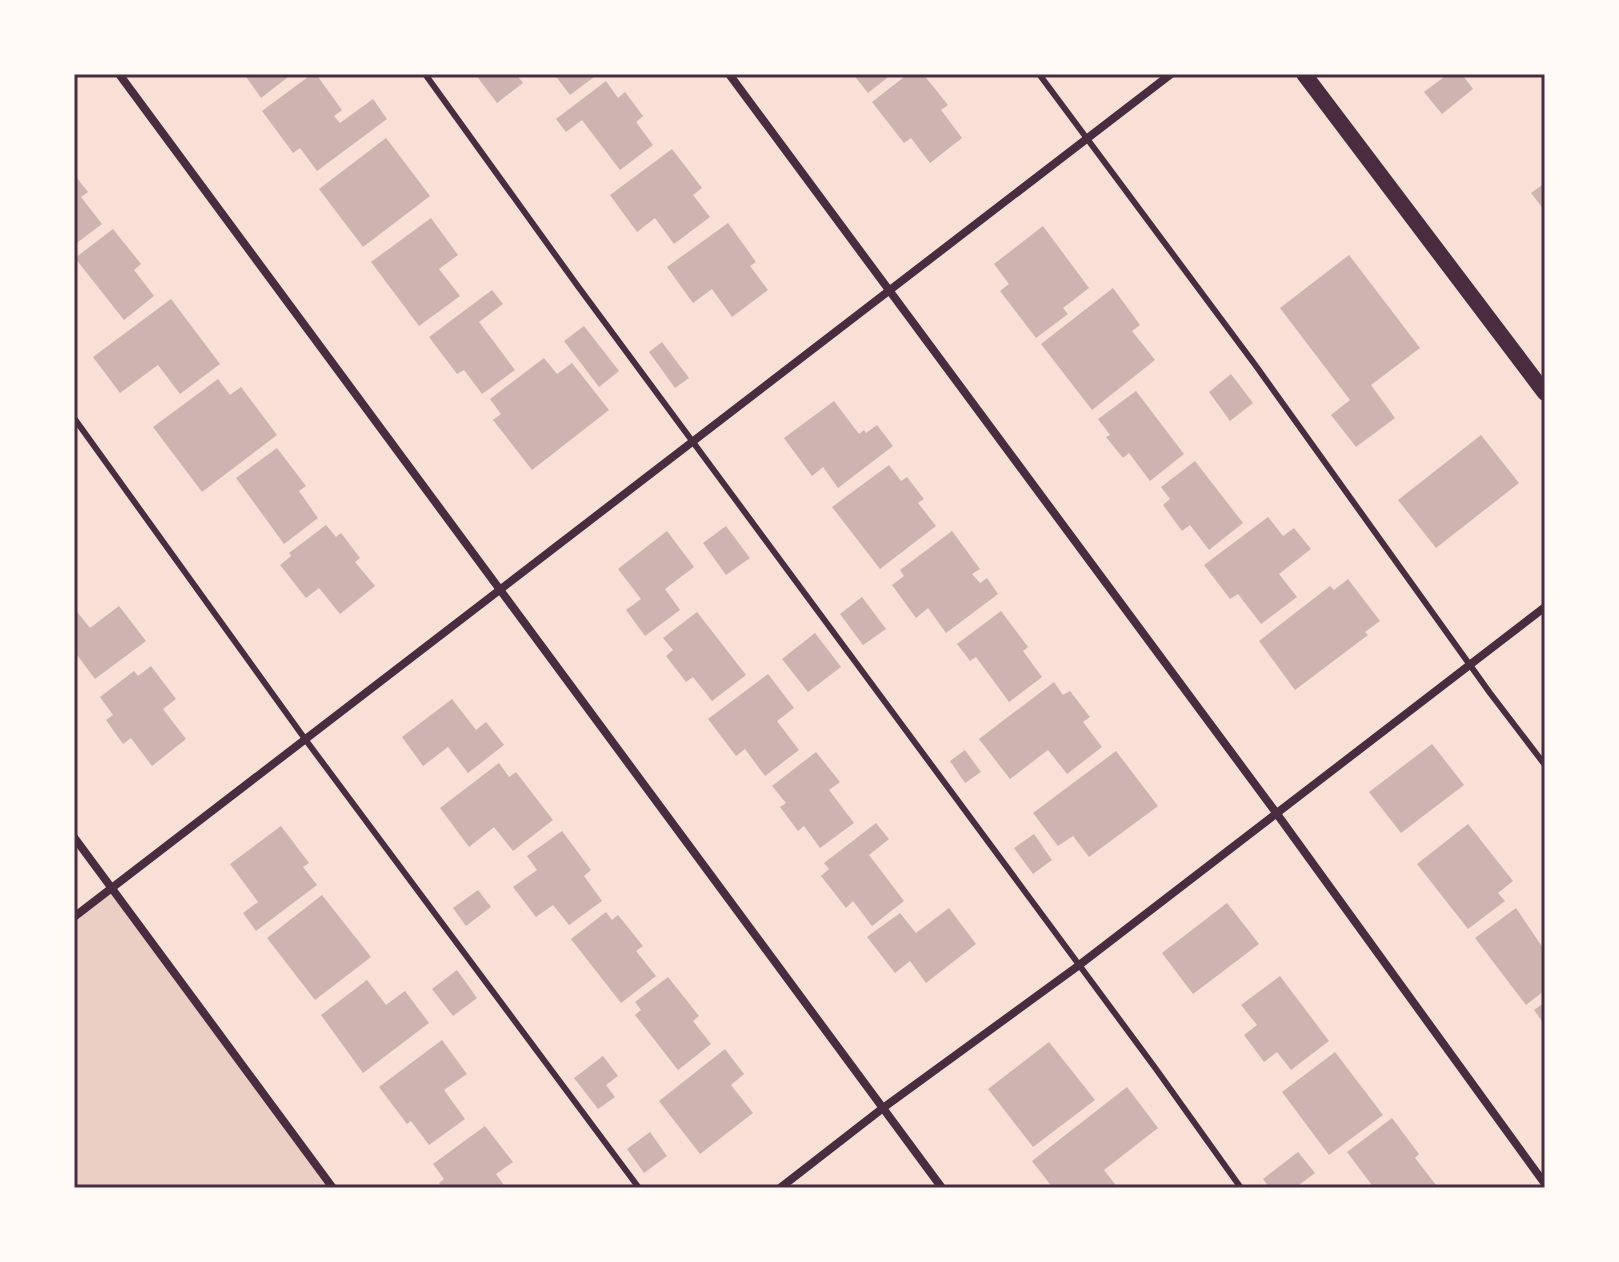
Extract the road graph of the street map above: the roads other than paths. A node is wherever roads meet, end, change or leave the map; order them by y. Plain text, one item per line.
1 (119, 74) edge
2 (425, 74) edge
3 (729, 74) edge
4 (1039, 74) edge
5 (1171, 74) edge
6 (1304, 74) edge
7 (1086, 139) junction
8 (889, 290) junction
9 (1545, 393) edge
10 (74, 418) edge
11 (693, 441) junction
12 (497, 590) junction
13 (1545, 607) edge
14 (1471, 665) junction
15 (305, 739) junction
16 (1545, 765) edge
17 (1277, 814) junction
18 (74, 837) edge
19 (112, 888) junction
20 (74, 917) edge
21 (1078, 966) junction
22 (883, 1108) junction
23 (1545, 1184) edge
24 (333, 1188) edge
25 (639, 1188) edge
26 (780, 1188) edge
27 (942, 1188) edge
28 (1241, 1188) edge

1 - 12 street
2 - 11 lane
3 - 8 street
4 - 7 lane
5 - 7 street
6 - 9 main road
7 - 8 street
7 - 14 lane
8 - 11 street
8 - 17 street
10 - 15 lane
11 - 12 street
11 - 21 lane
12 - 15 street
12 - 22 street
13 - 14 street
14 - 16 lane
14 - 17 street
15 - 19 street
15 - 25 lane
17 - 21 street
17 - 23 street
18 - 19 street
19 - 20 street
19 - 24 street
21 - 22 street
21 - 28 lane
22 - 26 street
22 - 27 street

